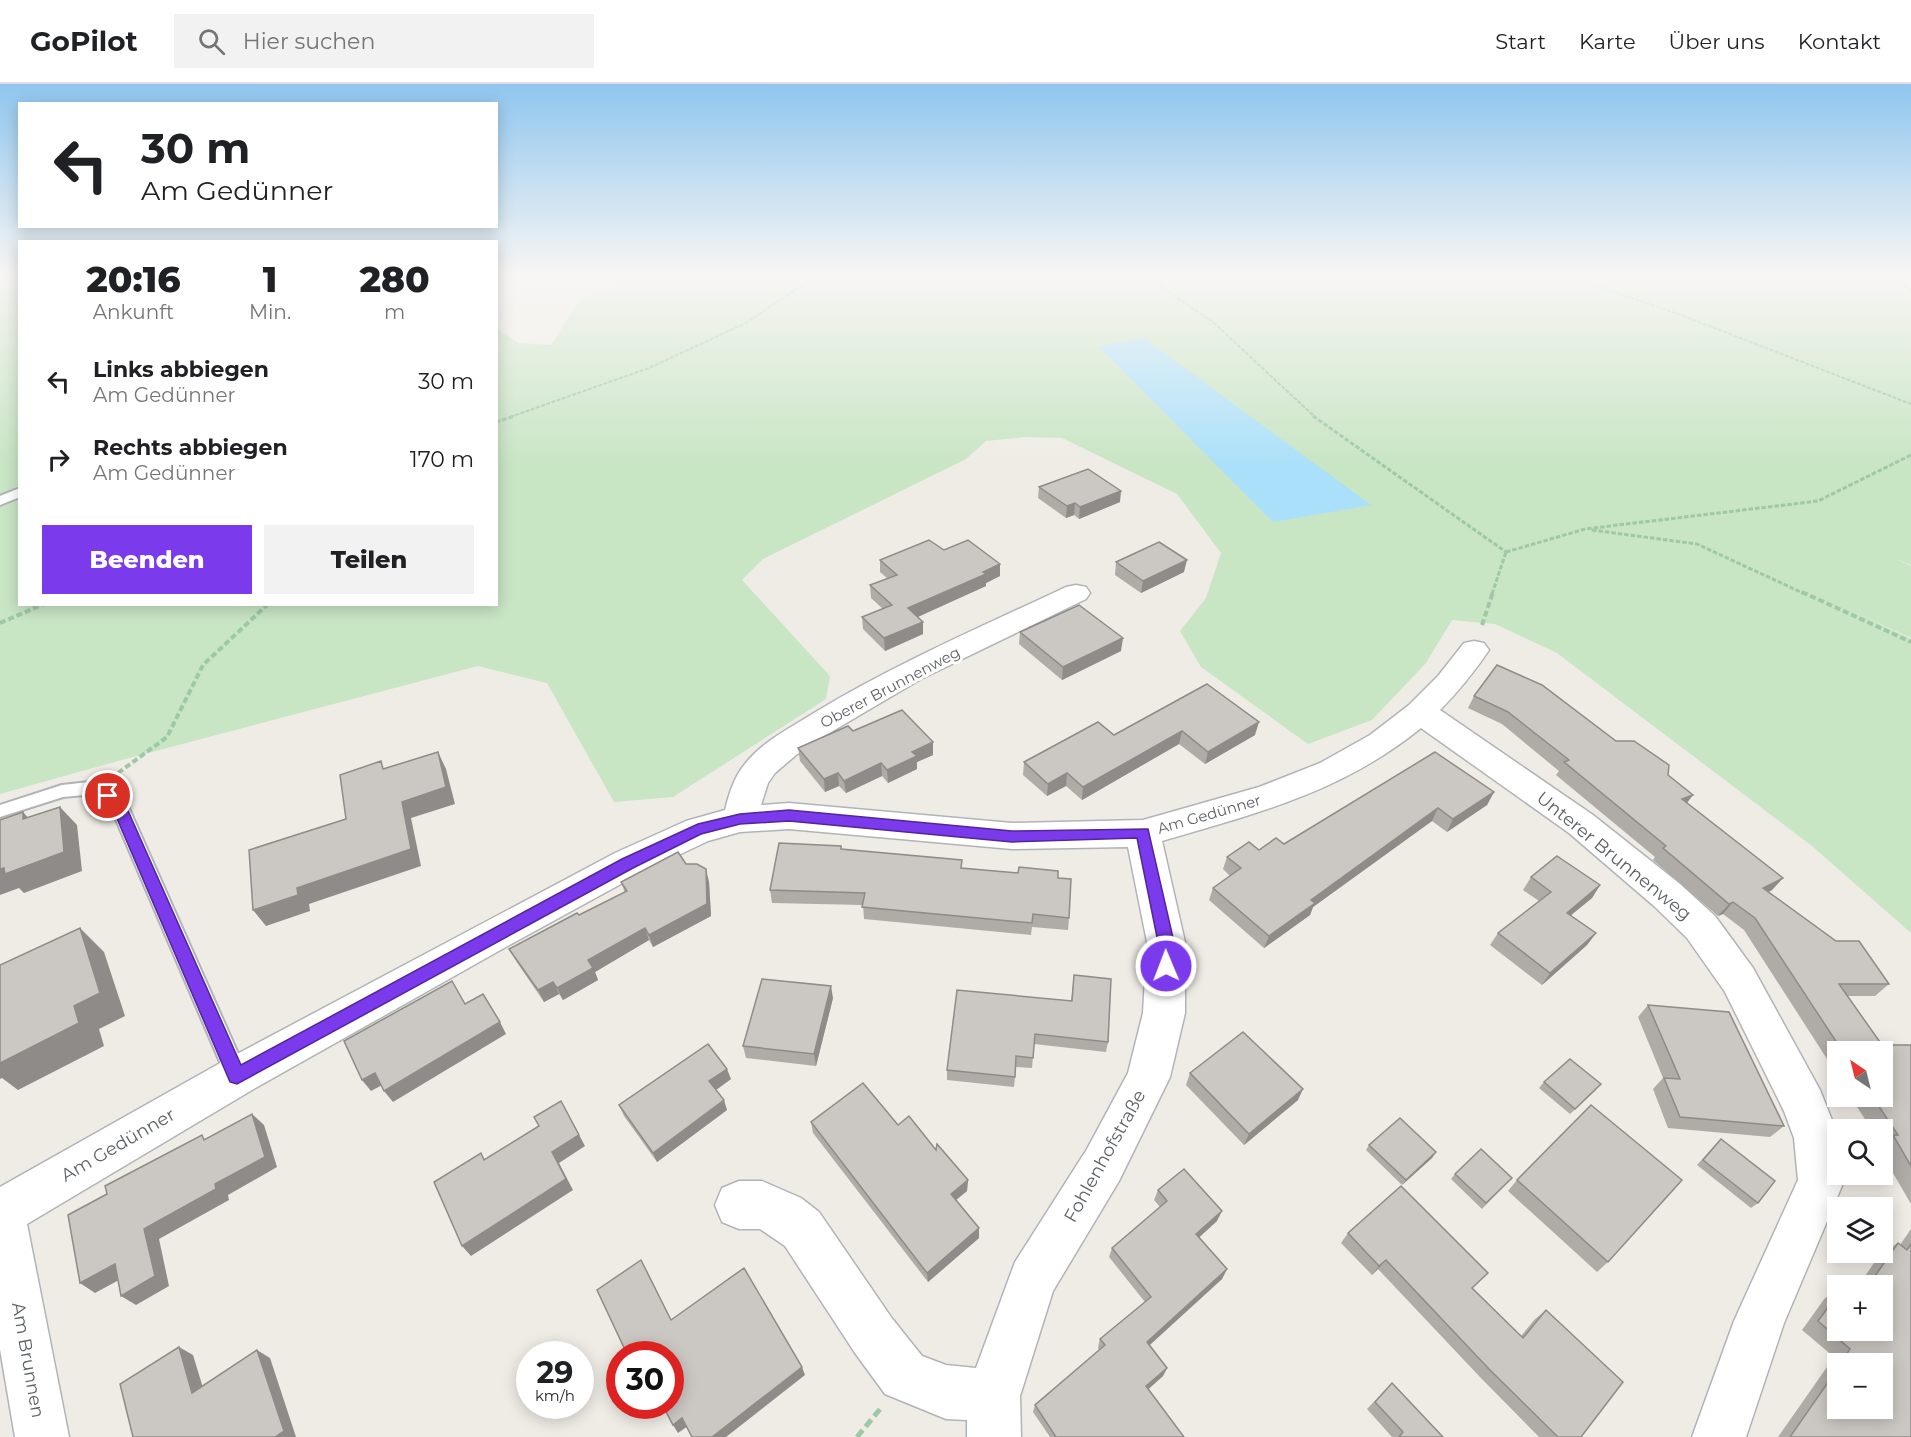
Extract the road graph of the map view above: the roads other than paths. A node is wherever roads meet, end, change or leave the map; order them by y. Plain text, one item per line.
1 (18, 493) edge
2 (0, 501) edge
3 (1076, 593) dead end
4 (1474, 650) road end
5 (1420, 712) junction
6 (0, 811) edge
7 (740, 819) junction
8 (1143, 833) junction
9 (237, 1076) junction
10 (739, 1205) dead end
11 (1, 1213) edge
12 (994, 1417) edge
13 (42, 1437) edge
14 (1719, 1437) edge

1 - 2 lane
3 - 7 street, Oberer Brunnenweg
4 - 5 street, Am Gedünner
5 - 8 street, Am Gedünner
5 - 14 street, Unterer Brunnenweg
6 - 9 lane
7 - 8 street, Am Gedünner
7 - 9 street, Am Gedünner
8 - 12 street, Fohlenhofstraße
9 - 11 street, Am Gedünner
10 - 12 street, Fohlenhofstraße
11 - 13 street, Am Brunnen

